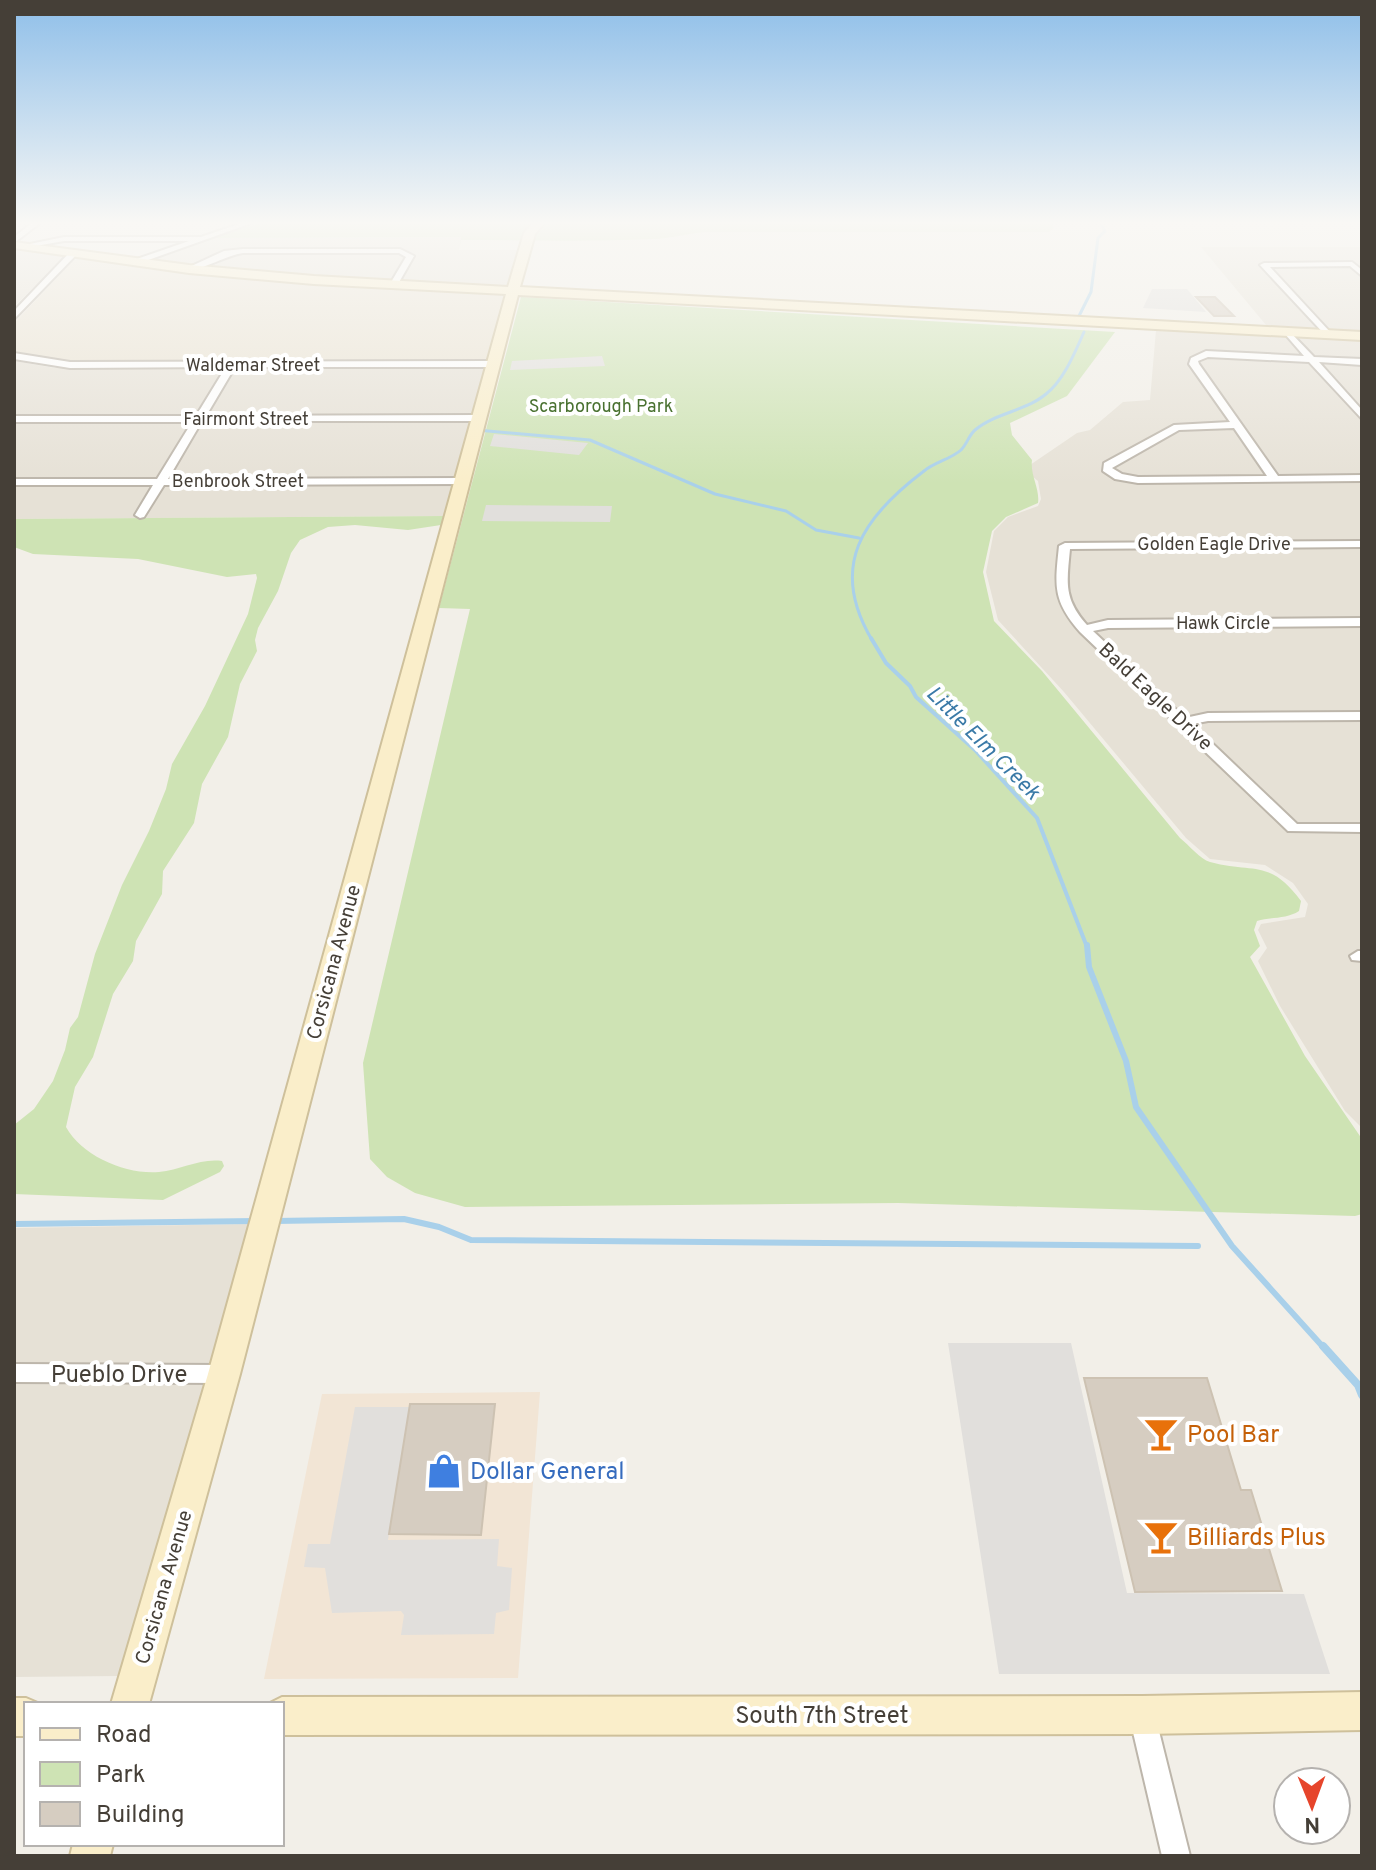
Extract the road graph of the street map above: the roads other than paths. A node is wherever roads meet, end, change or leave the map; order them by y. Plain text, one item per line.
1 (507, 310) edge
2 (861, 310) edge
3 (1305, 310) edge
4 (1289, 334) junction
5 (1328, 335) junction
6 (1362, 336) edge
7 (16, 359) edge
8 (1314, 361) junction
9 (1362, 362) edge
10 (492, 364) junction
11 (232, 365) junction
12 (1362, 416) edge
13 (479, 418) junction
14 (14, 419) edge
15 (199, 419) junction
16 (1235, 425) junction
17 (1274, 478) junction
18 (1362, 478) edge
19 (160, 481) junction
20 (463, 481) junction
21 (14, 482) edge
22 (140, 515) dead end
23 (1362, 544) edge
24 (1065, 546) joint
25 (1362, 622) edge
26 (1084, 629) junction
27 (1362, 716) edge
28 (1185, 722) junction
29 (1362, 828) edge
30 (14, 1373) edge
31 (224, 1374) junction
32 (131, 1702) edge
33 (1362, 1711) edge
34 (1142, 1715) junction
35 (284, 1716) edge
36 (1176, 1856) edge

1 - 10 street, Corsicana Avenue
2 - 4 street
3 - 5 street
4 - 5 street
4 - 8 street
5 - 6 street
7 - 11 street, Waldemar Street
8 - 9 street
8 - 12 street
8 - 16 street
10 - 11 street, Waldemar Street
10 - 13 street, Corsicana Avenue
11 - 15 street
13 - 15 street, Fairmont Street
13 - 20 street, Corsicana Avenue
14 - 15 street, Fairmont Street
15 - 19 street
16 - 17 street
16 - 17 street
17 - 18 street
19 - 20 street, Benbrook Street
19 - 21 street, Benbrook Street
19 - 22 street
20 - 31 street, Corsicana Avenue
23 - 24 street, Golden Eagle Drive
24 - 26 street, Bald Eagle Drive
25 - 26 street, Hawk Circle
26 - 28 street, Bald Eagle Drive
27 - 28 street
28 - 29 street, Bald Eagle Drive
30 - 31 street, Pueblo Drive
31 - 32 street, Corsicana Avenue
33 - 34 street, South 7th Street
34 - 35 street, South 7th Street
34 - 36 street

